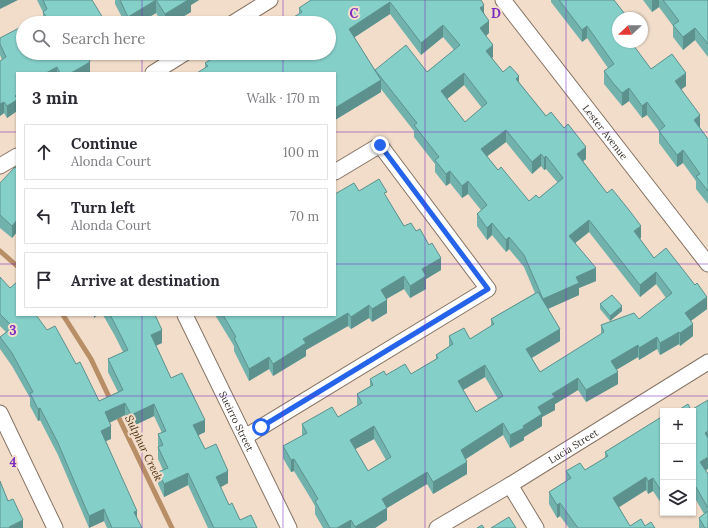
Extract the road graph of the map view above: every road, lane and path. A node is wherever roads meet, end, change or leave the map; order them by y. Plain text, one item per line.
1 (270, 0) edge
2 (503, 0) edge
3 (244, 16) edge
4 (174, 60) edge
5 (155, 72) edge
6 (16, 157) edge
7 (0, 166) edge
8 (336, 171) edge
9 (708, 264) edge
10 (185, 316) edge
11 (708, 362) edge
12 (0, 413) edge
13 (245, 437) junction
14 (510, 485) junction
15 (55, 528) edge
16 (289, 528) edge
17 (437, 528) edge
18 (536, 528) edge

1 - 3 street
2 - 9 street, Lester Avenue
4 - 5 street
6 - 7 street
8 - 13 street
10 - 13 street, Sueirro Street
11 - 14 street, Lucia Street
12 - 15 street
13 - 16 street, Sueirro Street
14 - 17 street, Lucia Street
14 - 18 street

